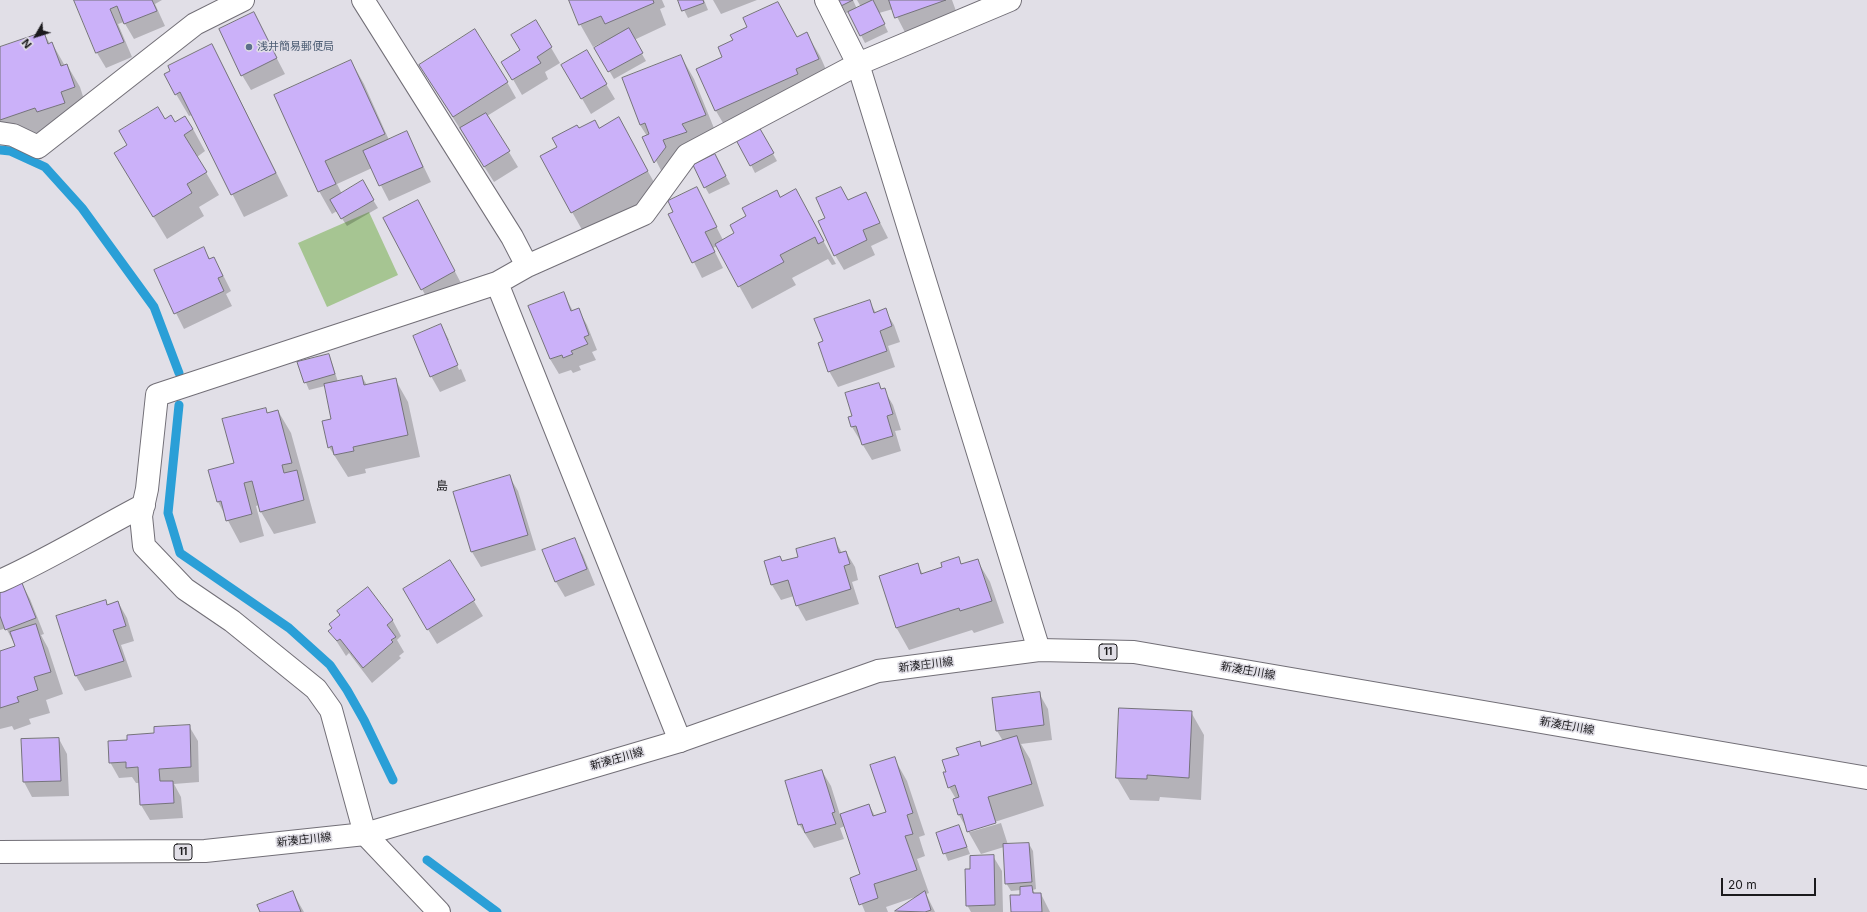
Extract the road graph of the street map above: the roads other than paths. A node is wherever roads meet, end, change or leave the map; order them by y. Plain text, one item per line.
1 (243, 0) edge
2 (363, 0) edge
3 (826, 0) edge
4 (1010, 0) edge
5 (858, 64) junction
6 (0, 134) edge
7 (527, 266) junction
8 (496, 283) junction
9 (144, 505) junction
10 (0, 581) edge
11 (1038, 650) junction
12 (680, 741) junction
13 (1867, 778) edge
14 (365, 834) junction
15 (0, 852) edge
16 (439, 912) edge

1 - 6 street
2 - 7 street
3 - 5 street
4 - 5 street
5 - 7 street
5 - 11 street
7 - 8 street
8 - 9 street
8 - 12 street
9 - 10 street
9 - 14 street
11 - 12 street, 新湊庄川線 / 11
11 - 13 street, 新湊庄川線 / 11
12 - 14 street, 新湊庄川線 / 11
14 - 15 street, 新湊庄川線 / 11
14 - 16 street

